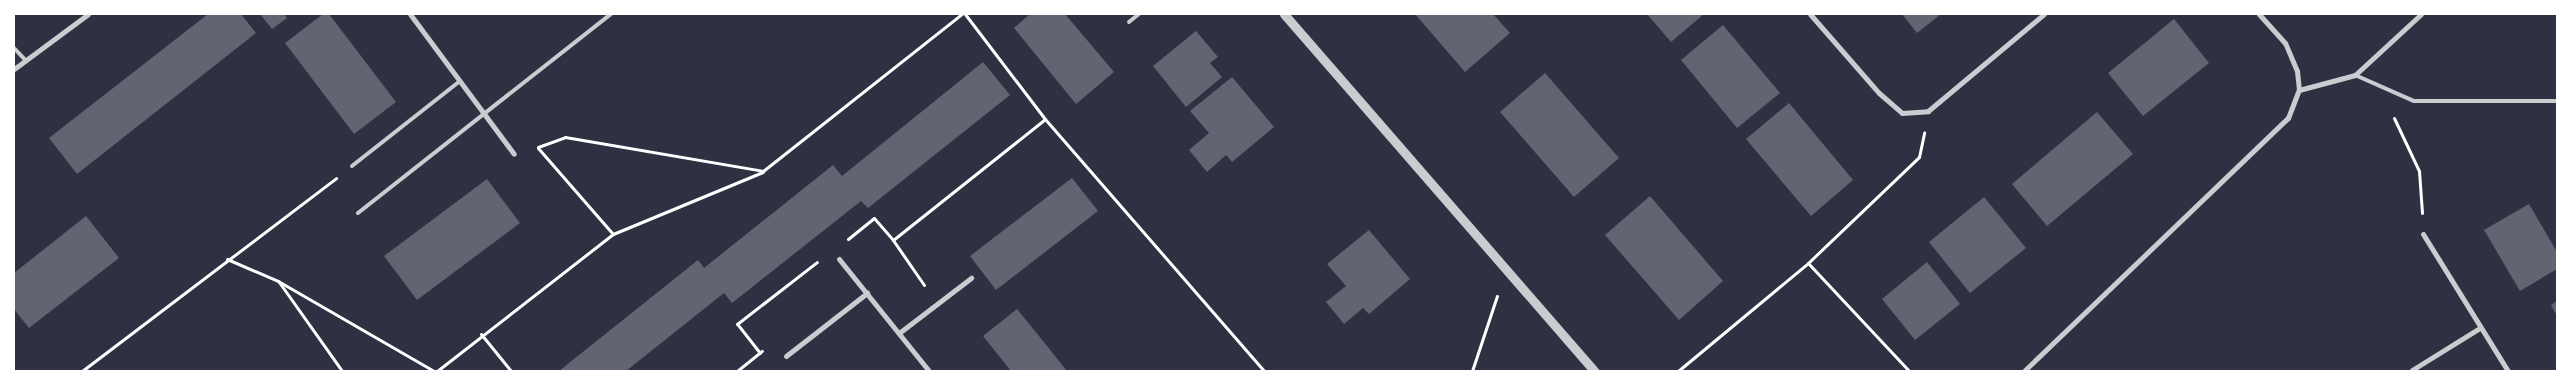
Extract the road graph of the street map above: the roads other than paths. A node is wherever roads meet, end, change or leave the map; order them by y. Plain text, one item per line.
1 (88, 14) edge
2 (410, 14) edge
3 (611, 14) edge
4 (1139, 14) edge
5 (1284, 14) edge
6 (1810, 14) edge
7 (2044, 14) edge
8 (2259, 14) edge
9 (2421, 14) edge
10 (1129, 22) dead end
11 (14, 48) edge
12 (25, 60) junction
13 (14, 69) edge
14 (2355, 74) junction
15 (461, 80) junction
16 (2299, 90) junction
17 (2557, 101) edge
18 (486, 114) junction
19 (514, 154) road end
20 (352, 166) road end
21 (358, 213) dead end
22 (2423, 234) road end
23 (839, 259) dead end
24 (970, 278) dead end
25 (868, 293) junction
26 (2478, 329) junction
27 (899, 333) junction
28 (786, 356) road end
29 (2412, 370) edge
30 (929, 371) edge
31 (1594, 371) edge
32 (2024, 371) edge
33 (2508, 371) edge

1 - 12 street
2 - 15 street
3 - 18 lane
4 - 10 lane
5 - 31 street
6 - 7 street
8 - 16 street
9 - 14 street
11 - 12 lane
12 - 13 street
14 - 16 street
14 - 17 lane
15 - 18 street
15 - 20 lane
16 - 32 street
18 - 19 street
18 - 21 lane
22 - 26 street
23 - 25 street
24 - 27 street
25 - 27 street
25 - 28 street
26 - 29 street
26 - 33 street
27 - 30 street

